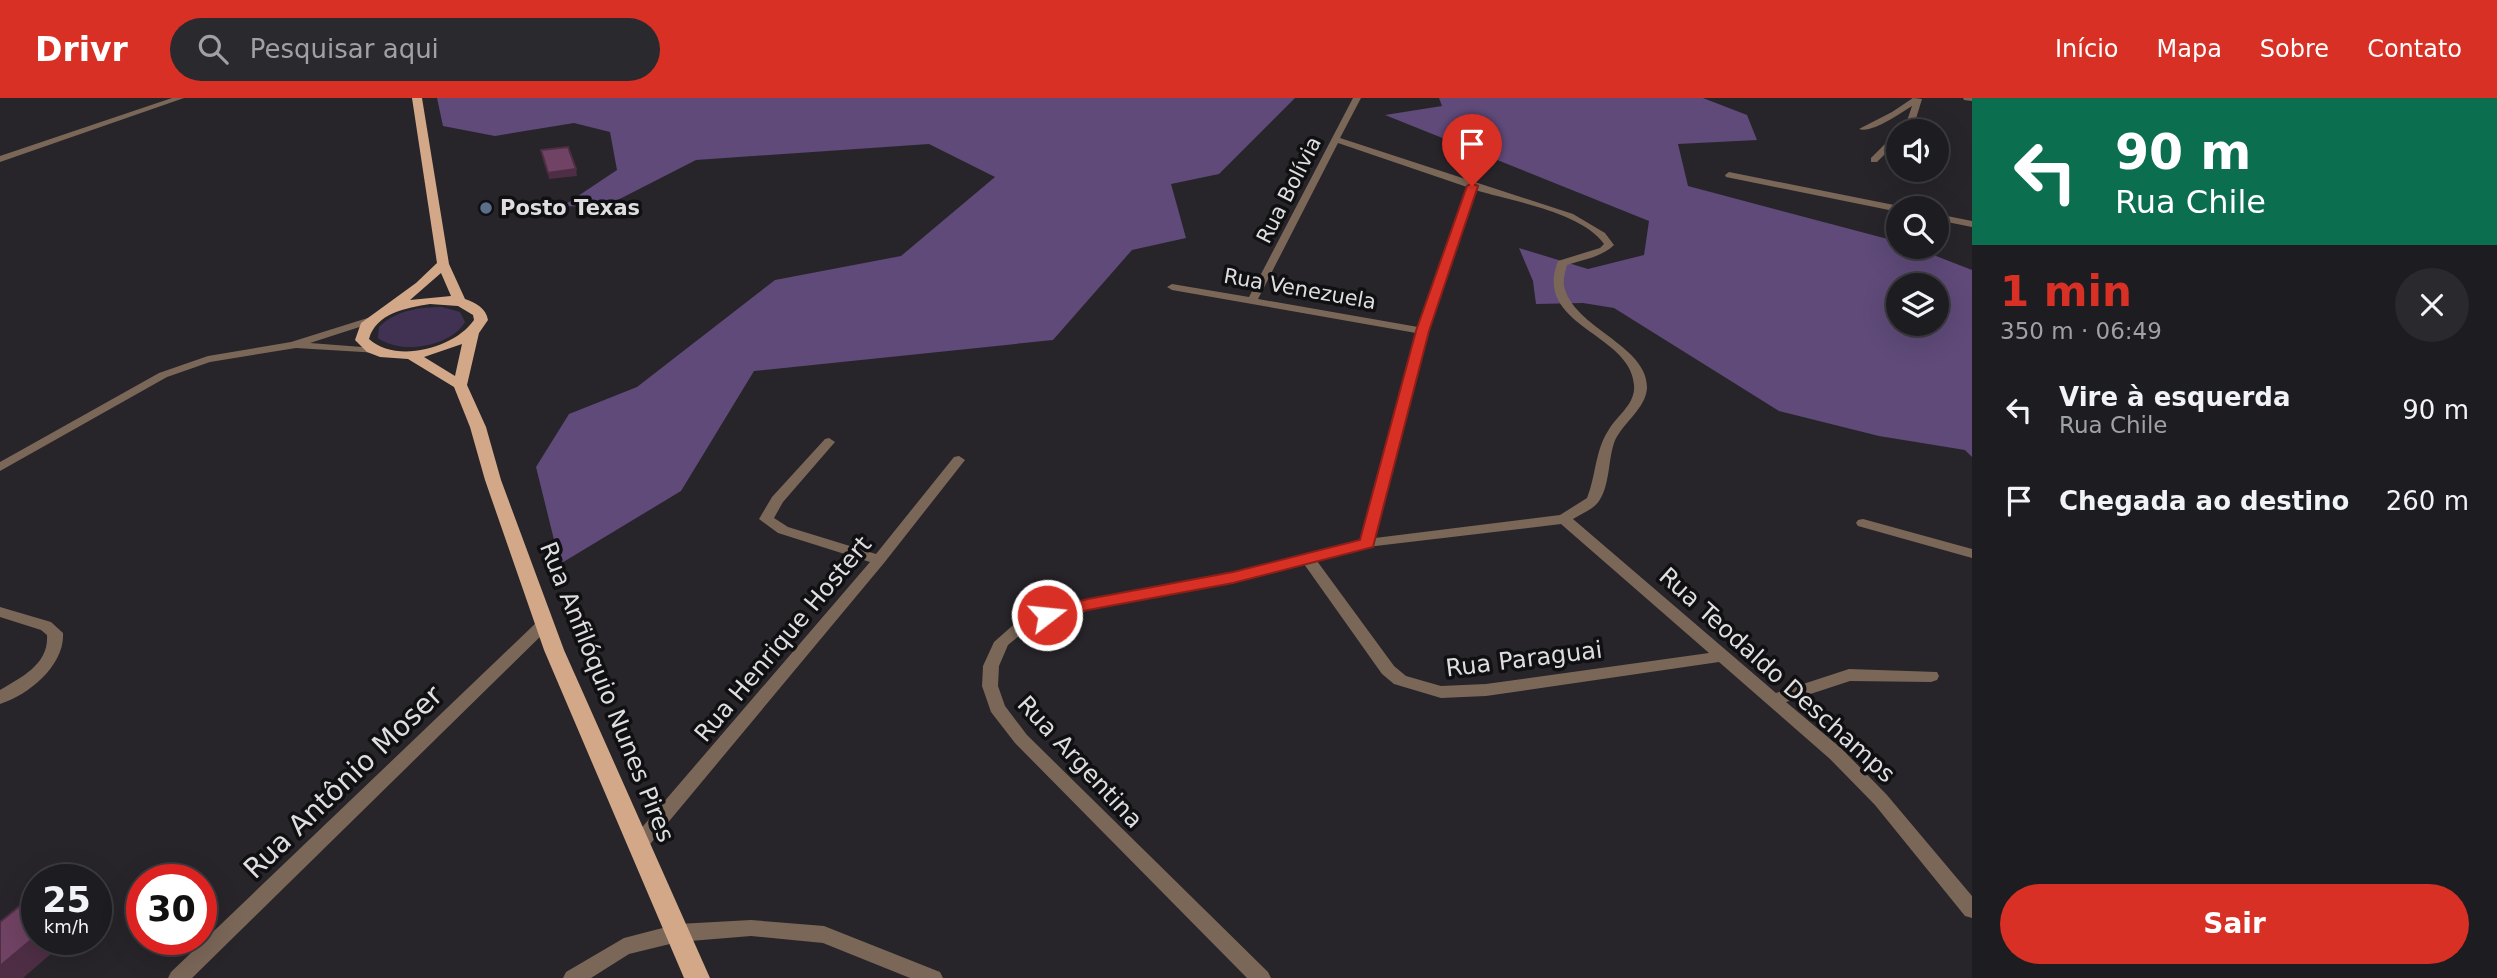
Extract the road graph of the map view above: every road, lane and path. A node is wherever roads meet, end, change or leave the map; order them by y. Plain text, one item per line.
1 (180, 98) edge
2 (417, 98) edge
3 (1357, 98) edge
4 (1967, 98) edge
5 (1918, 99) edge
6 (1972, 99) edge
7 (1912, 119) edge
8 (1863, 129) dead end
9 (1334, 139) junction
10 (1886, 148) edge
11 (0, 159) edge
12 (1874, 160) dead end
13 (1728, 174) dead end
14 (1472, 186) junction
15 (1886, 206) edge
16 (1949, 219) edge
17 (1972, 224) edge
18 (443, 264) junction
19 (1171, 287) dead end
20 (1253, 299) junction
21 (460, 302) junction
22 (379, 316) junction
23 (1422, 331) junction
24 (472, 333) junction
25 (293, 345) junction
26 (374, 351) junction
27 (410, 354) junction
28 (460, 385) junction
29 (829, 442) dead end
30 (959, 460) dead end
31 (0, 467) edge
32 (1564, 519) junction
33 (1863, 523) dead end
34 (1367, 543) junction
35 (1972, 554) edge
36 (1308, 559) junction
37 (879, 560) junction
38 (0, 612) edge
39 (544, 625) junction
40 (1723, 656) junction
41 (1931, 676) dead end
42 (0, 698) edge
43 (1773, 700) junction
44 (639, 844) junction
45 (1972, 910) edge
46 (678, 933) junction
47 (178, 978) edge
48 (573, 978) edge
49 (697, 978) edge
50 (933, 978) edge
51 (1261, 978) edge

1 - 11 street
2 - 18 main road
3 - 9 street, Rua Bolívia
4 - 6 street
5 - 7 street
5 - 8 street
9 - 14 street, Rua Argentina
9 - 20 street, Rua Bolívia
10 - 12 street
13 - 15 street
14 - 23 street
14 - 32 street, Rua Argentina
16 - 17 street
18 - 21 main road
18 - 22 main road
19 - 20 street, Rua Venezuela
20 - 23 street, Rua Venezuela
21 - 22 main road
21 - 24 main road
22 - 25 street
22 - 26 main road
23 - 34 street
24 - 27 main road
24 - 28 main road
25 - 26 street
25 - 31 street
26 - 27 main road
27 - 28 main road
28 - 39 main road, Rua Anfilóquio Nunes Pires
29 - 37 street
30 - 37 street, Rua Henrique Hostert
32 - 34 street, Rua Argentina
32 - 40 street, Rua Teodaldo Deschamps
33 - 35 street
34 - 36 street, Rua Argentina
36 - 40 street, Rua Paraguai
36 - 51 street, Rua Argentina
37 - 44 street, Rua Henrique Hostert
38 - 42 street
39 - 44 main road, Rua Anfilóquio Nunes Pires
39 - 47 street, Rua Antônio Moser
40 - 43 street, Rua Teodaldo Deschamps
41 - 43 street
43 - 45 street, Rua Teodaldo Deschamps
44 - 46 main road, Rua Anfilóquio Nunes Pires
46 - 48 street
46 - 49 main road, Rua Anfilóquio Nunes Pires
46 - 50 street

